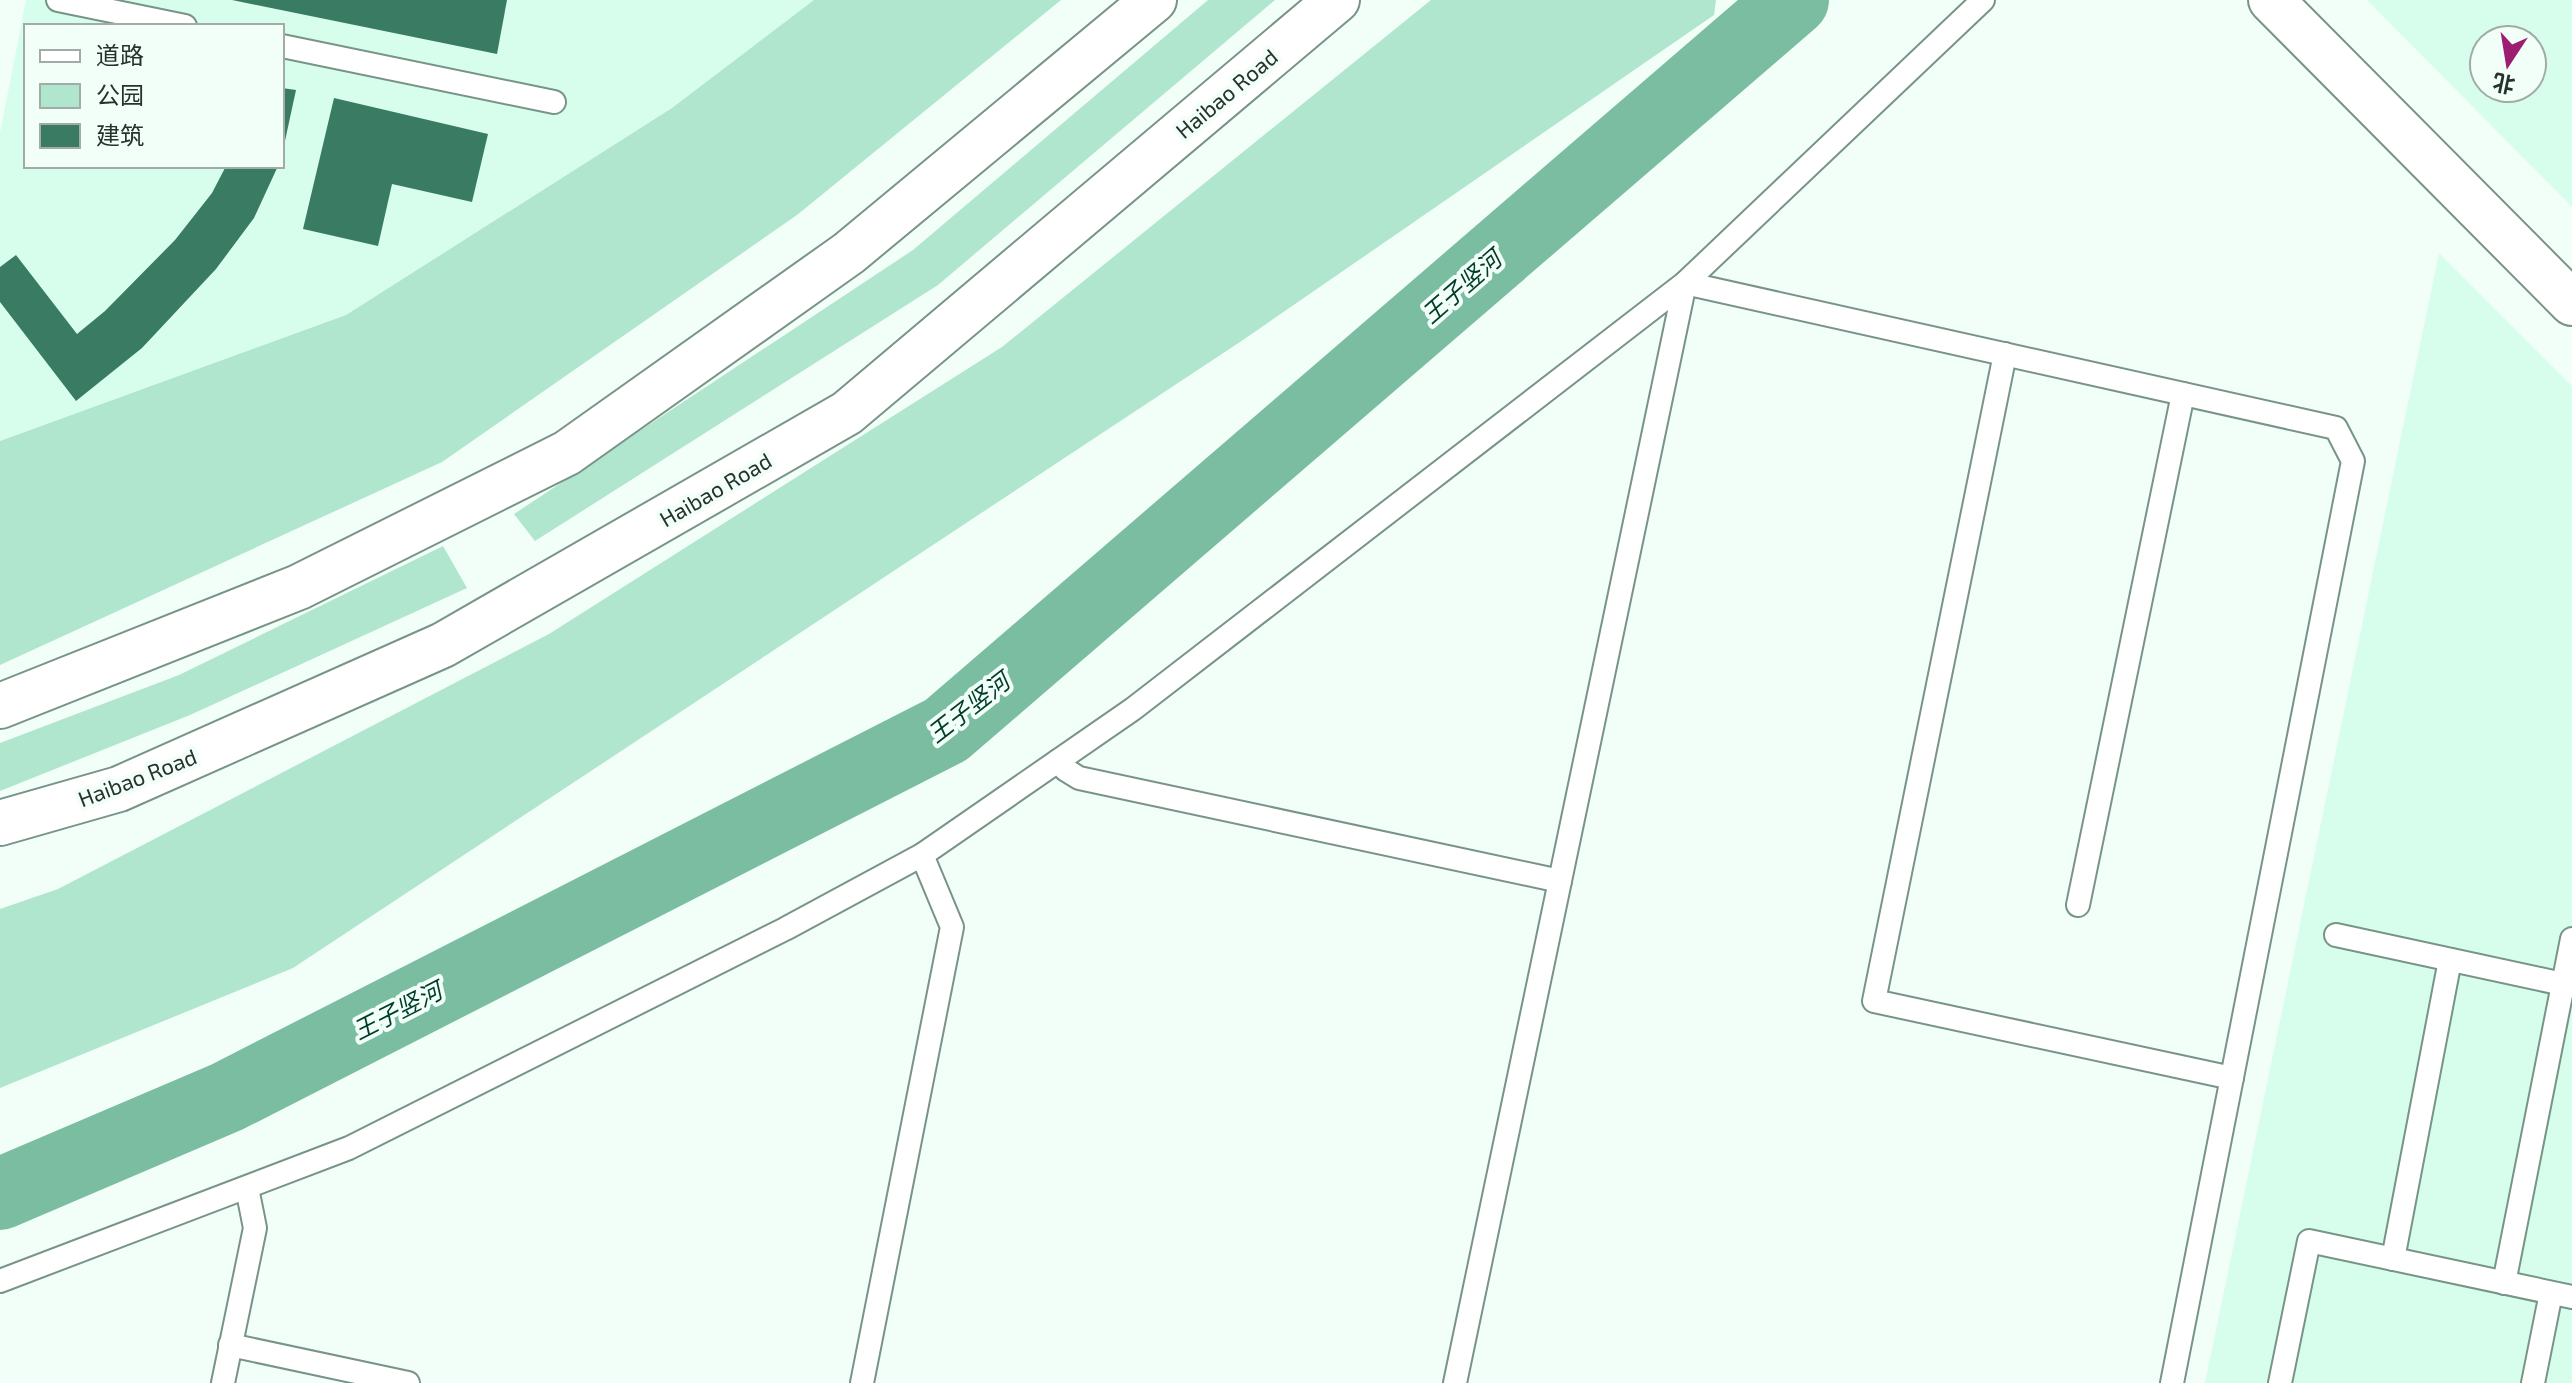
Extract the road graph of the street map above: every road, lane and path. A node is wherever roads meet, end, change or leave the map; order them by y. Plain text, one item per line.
1 (58, 0) edge
2 (1154, 0) edge
3 (1337, 0) edge
4 (1983, 0) edge
5 (2271, 0) edge
6 (175, 24) edge
7 (284, 46) edge
8 (554, 102) dead end
9 (1685, 283) junction
10 (2572, 303) edge
11 (2005, 354) junction
12 (2183, 394) junction
13 (0, 706) edge
14 (1058, 761) junction
15 (0, 823) edge
16 (922, 855) junction
17 (1560, 881) junction
18 (2078, 905) dead end
19 (2336, 935) dead end
20 (2572, 939) edge
21 (2450, 960) junction
22 (2567, 985) edge
23 (2232, 1078) junction
24 (247, 1188) junction
25 (2393, 1259) junction
26 (0, 1281) edge
27 (2504, 1283) junction
28 (2562, 1295) edge
29 (230, 1345) junction
30 (223, 1383) edge
31 (408, 1383) edge
32 (862, 1383) edge
33 (1455, 1383) edge
34 (2172, 1383) edge
35 (2280, 1383) edge
36 (2533, 1383) edge

1 - 6 lane
2 - 13 main road
3 - 15 main road, Haibao Road
4 - 9 lane
5 - 10 main road
7 - 8 lane
9 - 11 lane
9 - 14 lane
9 - 17 lane
11 - 12 lane
11 - 23 lane
12 - 18 lane
12 - 23 lane
14 - 16 lane
14 - 17 lane
16 - 24 lane
16 - 32 lane
17 - 33 lane
19 - 21 lane
20 - 22 lane
21 - 22 lane
21 - 25 lane
22 - 27 lane
23 - 34 lane
24 - 26 lane
24 - 29 lane
25 - 27 lane
25 - 35 lane
27 - 28 lane
28 - 36 lane
29 - 30 lane
29 - 31 lane

